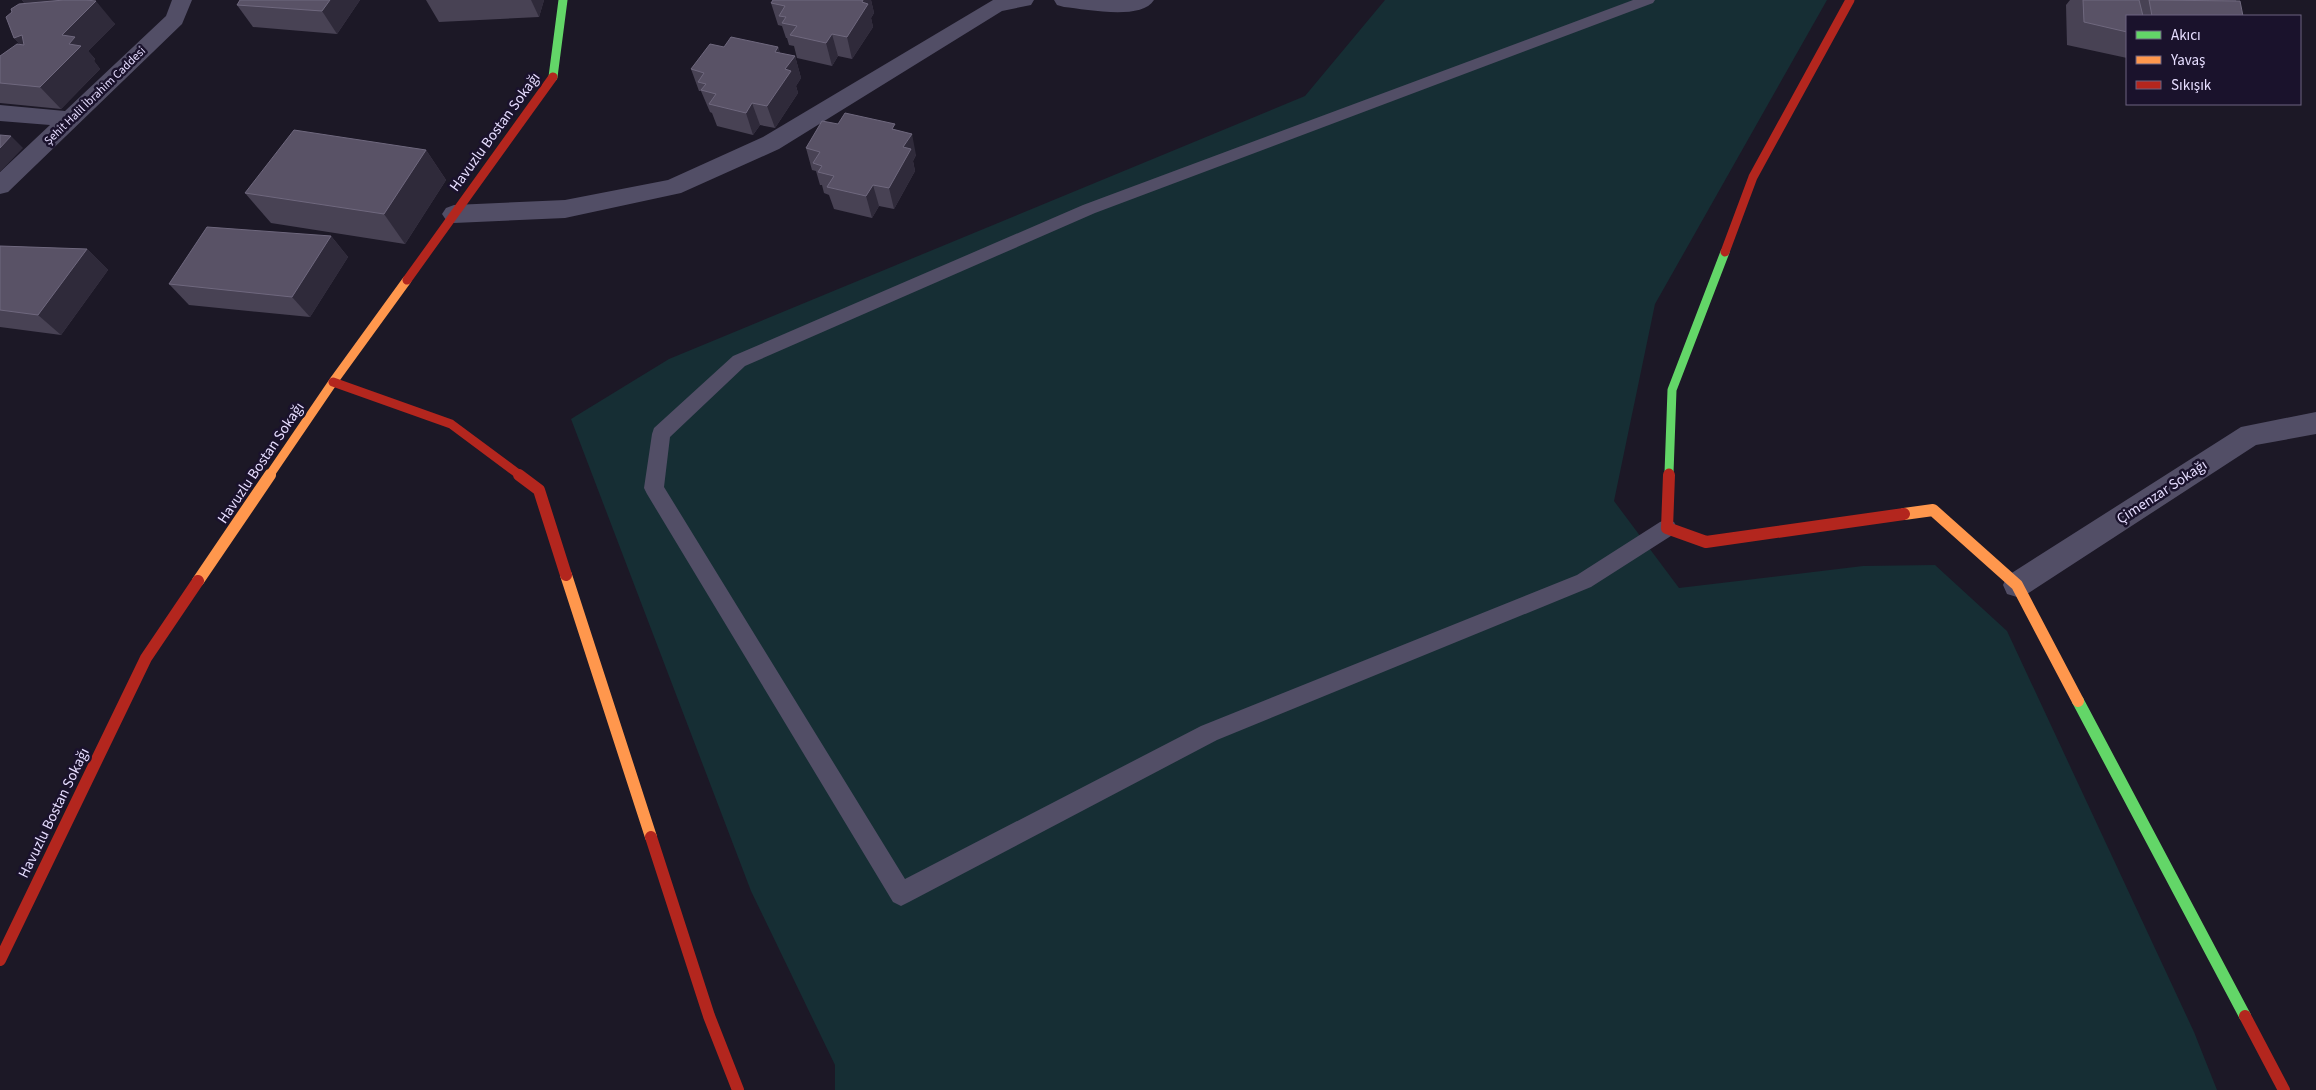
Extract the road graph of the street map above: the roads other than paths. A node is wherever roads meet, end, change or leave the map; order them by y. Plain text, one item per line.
1 (182, 0) edge
2 (563, 0) edge
3 (1024, 0) edge
4 (1064, 0) edge
5 (1144, 0) edge
6 (1648, 0) edge
7 (1850, 0) edge
8 (0, 112) edge
9 (70, 119) junction
10 (0, 186) edge
11 (454, 214) junction
12 (334, 382) junction
13 (2316, 423) edge
14 (1667, 528) junction
15 (2017, 585) junction
16 (0, 960) edge
17 (738, 1090) edge
18 (2284, 1090) edge

1 - 9 street, Şehit Halil İbrahim Caddesi
2 - 11 street, Havuzlu Bostan Sokağı
3 - 11 street
4 - 5 street
6 - 14 lane
7 - 14 street
8 - 9 street
9 - 10 street, Şehit Halil İbrahim Caddesi
11 - 12 street, Havuzlu Bostan Sokağı
12 - 16 street, Havuzlu Bostan Sokağı
12 - 17 street
13 - 15 street, Çimenzar Sokağı
14 - 15 street
15 - 18 street

